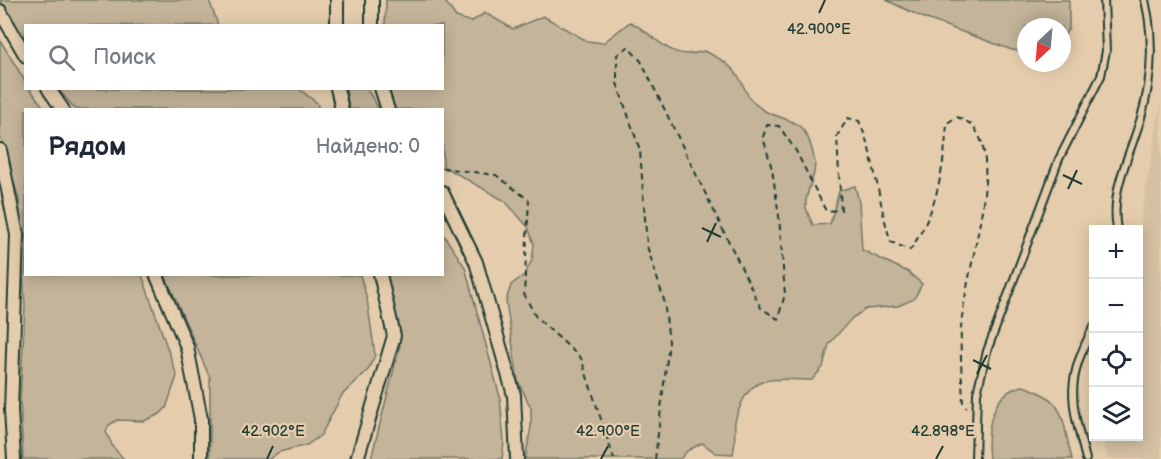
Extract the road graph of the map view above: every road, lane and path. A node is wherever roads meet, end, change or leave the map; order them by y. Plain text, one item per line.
1 (337, 0) edge
2 (372, 0) edge
3 (1104, 0) edge
4 (1145, 0) edge
5 (0, 11) edge
6 (337, 24) edge
7 (372, 24) edge
8 (24, 53) edge
9 (49, 90) edge
10 (337, 90) edge
11 (382, 90) edge
12 (62, 108) edge
13 (342, 108) edge
14 (387, 108) edge
15 (0, 150) edge
16 (444, 168) edge
17 (444, 196) edge
18 (1116, 225) edge
19 (157, 276) edge
20 (380, 276) edge
21 (1090, 333) edge
22 (976, 420) junction
23 (14, 459) edge
24 (201, 459) edge
25 (357, 459) edge
26 (517, 459) edge
27 (614, 459) edge
28 (656, 459) edge
29 (975, 459) edge
30 (1086, 459) edge

1 - 6 street
2 - 7 street
3 - 22 lane
4 - 18 lane
5 - 8 street
9 - 12 street
10 - 13 street
11 - 14 street
15 - 23 street
16 - 27 path
17 - 26 street
19 - 24 street
20 - 25 street
21 - 30 lane
22 - 28 path
22 - 29 lane

